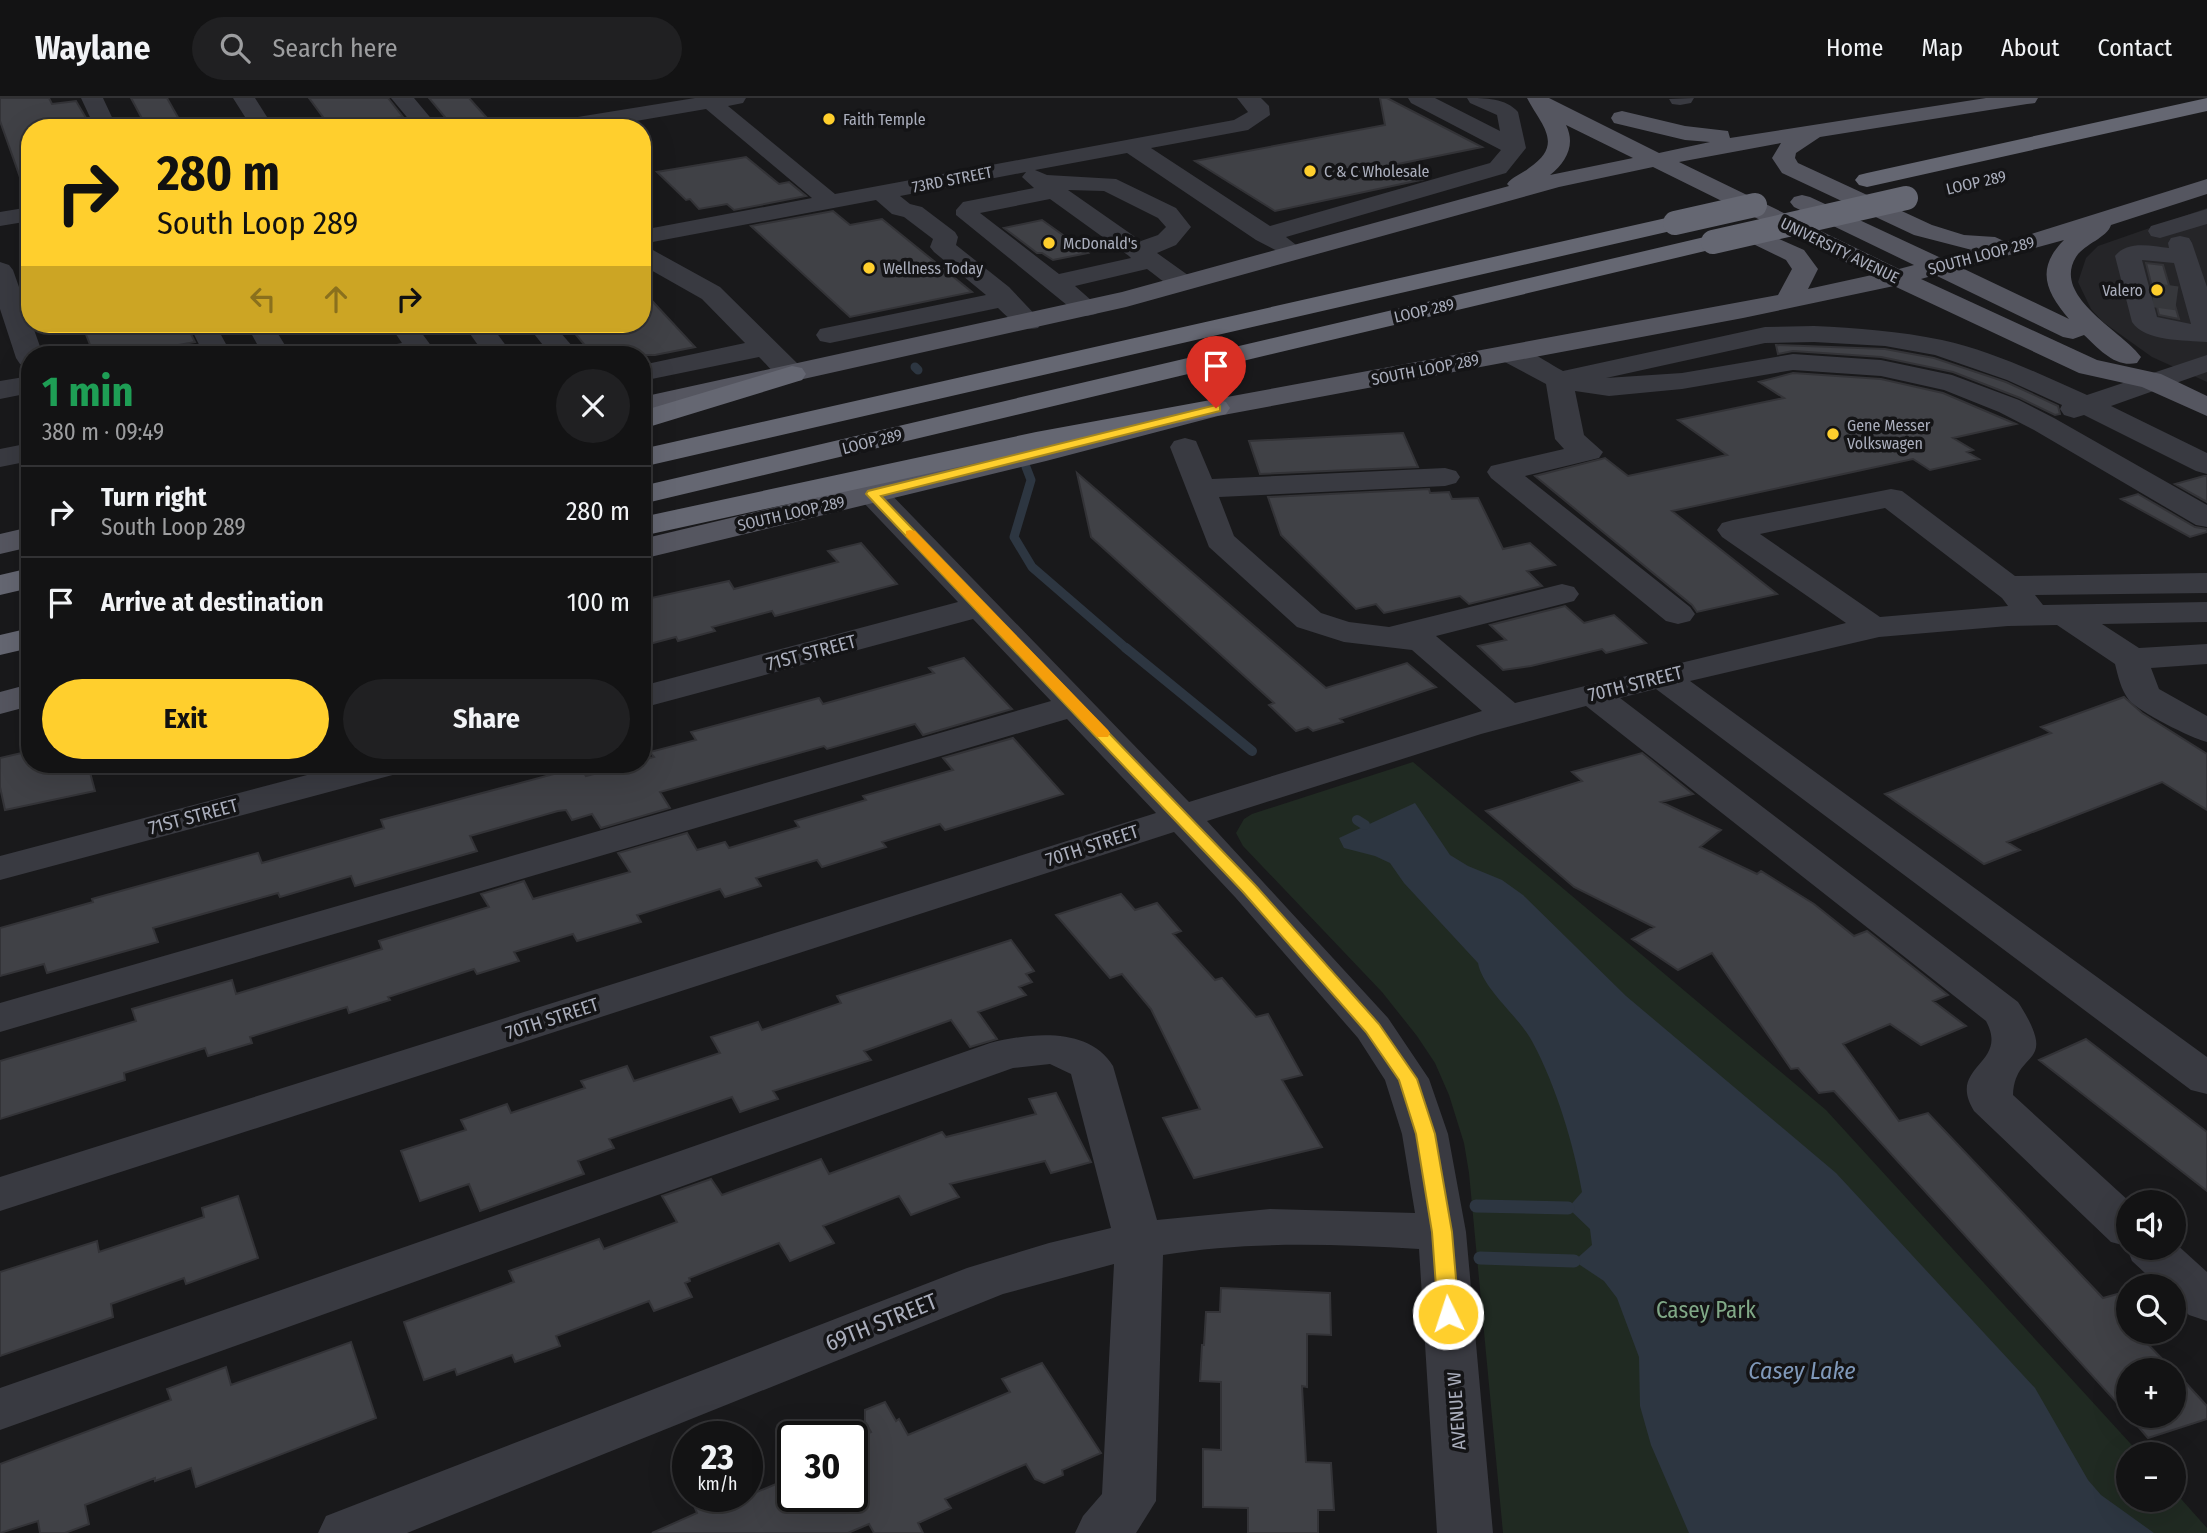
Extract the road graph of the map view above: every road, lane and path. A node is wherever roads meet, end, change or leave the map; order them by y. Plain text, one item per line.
1 (92, 98) edge
2 (244, 98) edge
3 (402, 98) edge
4 (735, 98) edge
5 (1419, 98) edge
6 (1478, 98) edge
7 (2027, 98) edge
8 (709, 100) edge
9 (1540, 101) edge
10 (1588, 103) edge
11 (2207, 104) edge
12 (1253, 106) edge
13 (1622, 118) junction
14 (102, 119) edge
15 (257, 119) edge
16 (420, 119) edge
17 (576, 119) edge
18 (1816, 130) junction
19 (1132, 146) junction
20 (1516, 148) junction
21 (1695, 151) junction
22 (1018, 167) junction
23 (1731, 169) dead end
24 (1651, 172) junction
25 (1768, 186) dead end
26 (2206, 187) edge
27 (880, 192) junction
28 (1933, 192) dead end
29 (1409, 194) junction
30 (1065, 199) junction
31 (831, 202) junction
32 (1479, 204) junction
33 (901, 209) junction
34 (1676, 210) junction
35 (1442, 213) junction
36 (2117, 215) junction
37 (21, 216) edge
38 (2207, 216) edge
39 (0, 219) edge
40 (1265, 235) junction
41 (651, 245) edge
42 (2024, 245) junction
43 (706, 247) dead end
44 (651, 249) edge
45 (1294, 253) junction
46 (1144, 256) junction
47 (1939, 267) junction
48 (0, 270) edge
49 (1896, 277) junction
50 (1052, 280) junction
51 (1183, 283) junction
52 (2169, 284) edge
53 (1003, 299) junction
54 (1788, 301) junction
55 (1087, 308) junction
56 (1029, 322) junction
57 (1994, 324) junction
58 (9, 325) edge
59 (546, 333) edge
60 (830, 335) dead end
61 (22, 346) edge
62 (558, 346) edge
63 (765, 347) junction
64 (1511, 354) junction
65 (2127, 358) junction
66 (2207, 363) edge
67 (651, 371) edge
68 (792, 374) junction
69 (1559, 380) junction
70 (2151, 380) junction
71 (21, 386) edge
72 (0, 390) edge
73 (2204, 403) edge
74 (651, 404) edge
75 (2088, 405) junction
76 (1216, 408) junction
77 (651, 417) edge
78 (2032, 418) junction
79 (1185, 447) dead end
80 (21, 454) edge
81 (651, 456) edge
82 (0, 458) edge
83 (2207, 465) edge
84 (1445, 477) dead end
85 (1201, 489) junction
86 (2207, 491) edge
87 (651, 493) edge
88 (873, 494) junction
89 (2174, 498) junction
90 (2207, 518) edge
91 (651, 525) edge
92 (21, 539) edge
93 (0, 544) edge
94 (651, 547) edge
95 (21, 580) edge
96 (2207, 583) edge
97 (0, 585) edge
98 (2007, 586) junction
99 (1562, 594) dead end
100 (21, 599) edge
101 (0, 604) edge
102 (979, 607) junction
103 (2207, 612) edge
104 (1678, 614) dead end
105 (2049, 615) junction
106 (1873, 628) junction
107 (1390, 638) junction
108 (21, 642) edge
109 (0, 646) edge
110 (2207, 654) edge
111 (2132, 659) junction
112 (1662, 677) junction
113 (1592, 694) junction
114 (651, 695) edge
115 (21, 697) edge
116 (0, 702) edge
117 (1076, 705) junction
118 (1508, 715) junction
119 (2207, 731) edge
120 (357, 773) edge
121 (1181, 817) junction
122 (0, 868) edge
123 (0, 1018) edge
124 (2207, 1079) edge
125 (0, 1194) edge
126 (2116, 1217) edge
127 (1442, 1232) junction
128 (1139, 1241) junction
129 (2162, 1260) edge
130 (2207, 1302) edge
131 (0, 1409) edge
132 (346, 1533) edge
133 (1103, 1533) edge
134 (1465, 1533) edge

1 - 14 street
2 - 15 street
3 - 16 street
4 - 8 street
5 - 20 street
6 - 20 street
7 - 18 main road
8 - 17 street
8 - 31 street
9 - 24 main road, UNIVERSITY AVENUE
9 - 32 main road
10 - 13 main road
11 - 34 highway, LOOP 289, bridge
12 - 19 street, 73RD STREET
13 - 18 main road
13 - 21 main road
18 - 21 main road
18 - 42 main road
19 - 22 street, 73RD STREET
19 - 40 street
20 - 29 street
21 - 23 main road
21 - 24 main road
22 - 27 street, 73RD STREET
22 - 30 street
24 - 32 main road
24 - 49 main road, UNIVERSITY AVENUE
25 - 47 main road, UNIVERSITY AVENUE
26 - 36 main road, SOUTH LOOP 289
27 - 31 street, 73RD STREET
27 - 33 street
28 - 87 highway, LOOP 289, bridge
29 - 35 street
29 - 40 street
30 - 46 street
30 - 46 street
30 - 50 street
30 - 50 street
31 - 41 street, 73RD STREET
32 - 35 main road
33 - 43 street
33 - 53 street
34 - 54 main road
34 - 81 highway, LOOP 289
35 - 45 main road
36 - 42 main road, SOUTH LOOP 289
36 - 65 main road
37 - 39 street
38 - 52 street
40 - 45 street
42 - 47 main road, SOUTH LOOP 289
44 - 63 street
45 - 51 main road
46 - 50 street
46 - 51 street
47 - 49 main road, SOUTH LOOP 289
47 - 65 main road, UNIVERSITY AVENUE
48 - 58 street
49 - 54 main road, SOUTH LOOP 289
49 - 57 main road, UNIVERSITY AVENUE
50 - 55 street
51 - 55 main road
53 - 56 street
53 - 60 street
54 - 57 main road
54 - 64 main road, SOUTH LOOP 289
55 - 56 main road
56 - 68 main road
57 - 70 main road, UNIVERSITY AVENUE
58 - 61 street
59 - 62 street
63 - 67 street
63 - 68 street
64 - 69 street
64 - 76 main road, SOUTH LOOP 289
65 - 70 main road, UNIVERSITY AVENUE
66 - 70 street
68 - 74 main road
68 - 77 highway
69 - 75 street
69 - 78 street
69 - 104 street
70 - 73 main road, UNIVERSITY AVENUE
70 - 75 street
71 - 72 street
75 - 78 street
75 - 83 street
76 - 88 main road, SOUTH LOOP 289
76 - 91 highway
78 - 89 street
79 - 85 street
80 - 82 street
84 - 85 street
85 - 107 street
86 - 89 street
88 - 94 main road, SOUTH LOOP 289
88 - 102 street, AVENUE W
89 - 90 street
92 - 93 main road
95 - 97 highway
96 - 98 street
98 - 105 street
98 - 106 street
99 - 107 street
100 - 101 highway
102 - 114 street, 71ST STREET
102 - 117 street, AVENUE W
103 - 105 street, 70TH STREET
105 - 106 street, 70TH STREET
105 - 111 street
106 - 112 street, 70TH STREET
107 - 118 street
108 - 109 highway
110 - 111 street
111 - 119 street
112 - 113 street, 70TH STREET
112 - 124 street
113 - 118 street, 70TH STREET
113 - 126 street
115 - 116 main road
117 - 121 street, AVENUE W
117 - 123 street
118 - 121 street, 70TH STREET
120 - 122 street, 71ST STREET
121 - 125 street, 70TH STREET
121 - 127 street, AVENUE W
127 - 128 street, 69TH STREET
127 - 134 street, AVENUE W
128 - 131 street
128 - 132 street, 69TH STREET
128 - 133 street
129 - 130 street

